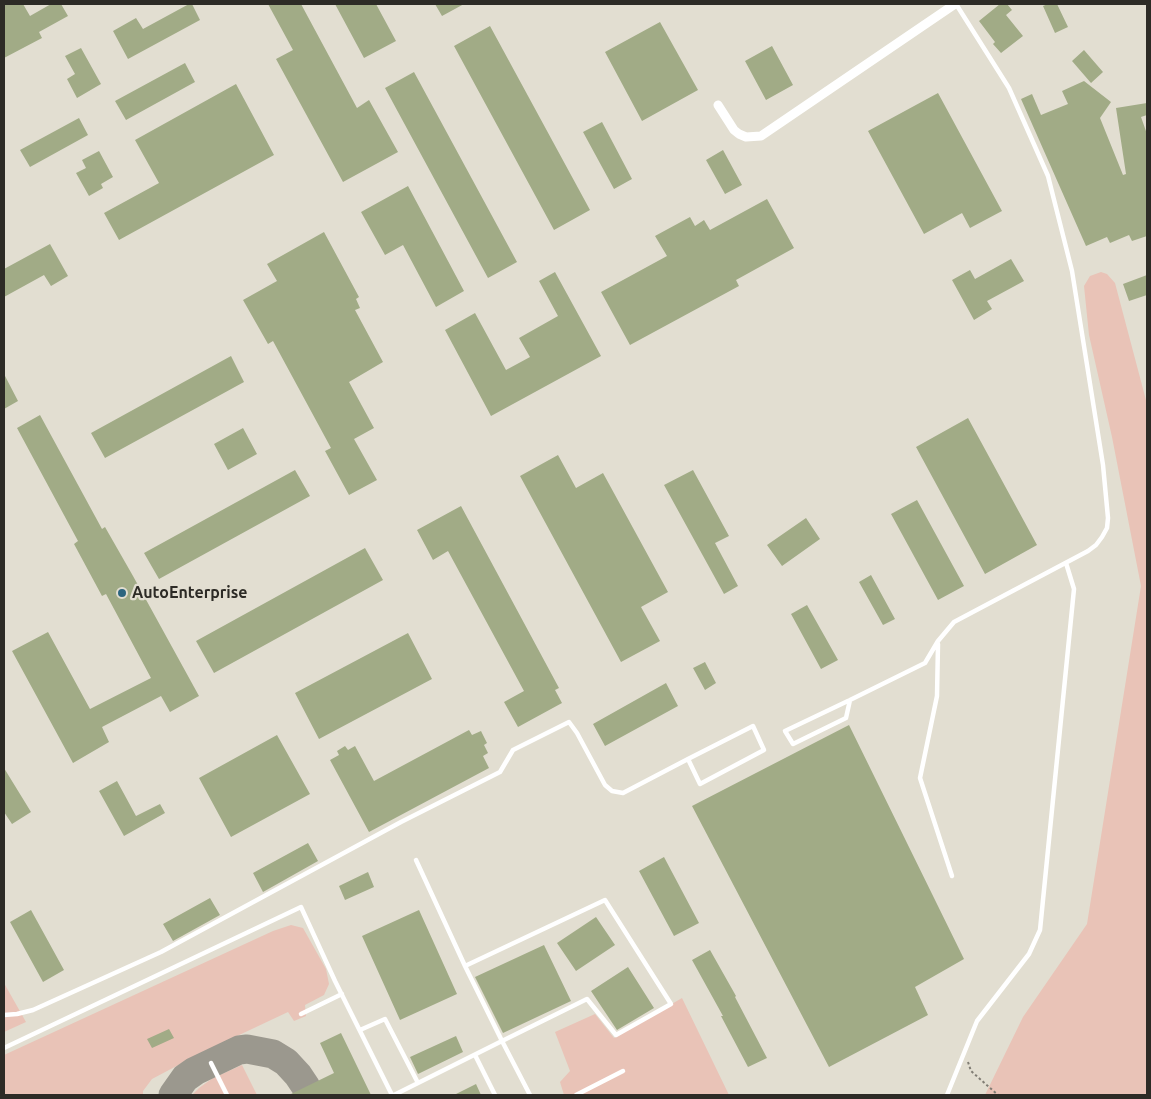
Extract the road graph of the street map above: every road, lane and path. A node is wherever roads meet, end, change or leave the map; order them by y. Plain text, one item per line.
1 (956, 4) edge
2 (718, 105) dead end
3 (1066, 564) junction
4 (938, 641) junction
5 (850, 700) junction
6 (688, 759) junction
7 (416, 860) dead end
8 (952, 876) dead end
9 (465, 966) junction
10 (342, 994) junction
11 (301, 1014) dead end
12 (4, 1015) edge
13 (360, 1030) junction
14 (502, 1041) junction
15 (4, 1048) edge
16 (965, 1050) junction
17 (475, 1055) junction
18 (212, 1063) dead end
19 (623, 1070) dead end
20 (418, 1083) junction
21 (227, 1095) edge
22 (393, 1095) edge
23 (496, 1095) edge
24 (530, 1095) edge
25 (576, 1095) edge
26 (947, 1095) edge
27 (998, 1095) edge

1 - 2 street
1 - 3 lane
3 - 4 lane
3 - 16 lane
4 - 5 lane
4 - 8 lane
5 - 5 lane
6 - 6 lane
6 - 12 lane
7 - 9 lane
9 - 14 lane
9 - 14 lane
10 - 11 lane
10 - 13 lane
10 - 15 lane
13 - 20 lane
13 - 22 lane
14 - 17 lane
14 - 24 lane
16 - 26 lane
16 - 27 path
17 - 20 lane
17 - 23 lane
18 - 21 lane
19 - 25 lane
20 - 22 lane

